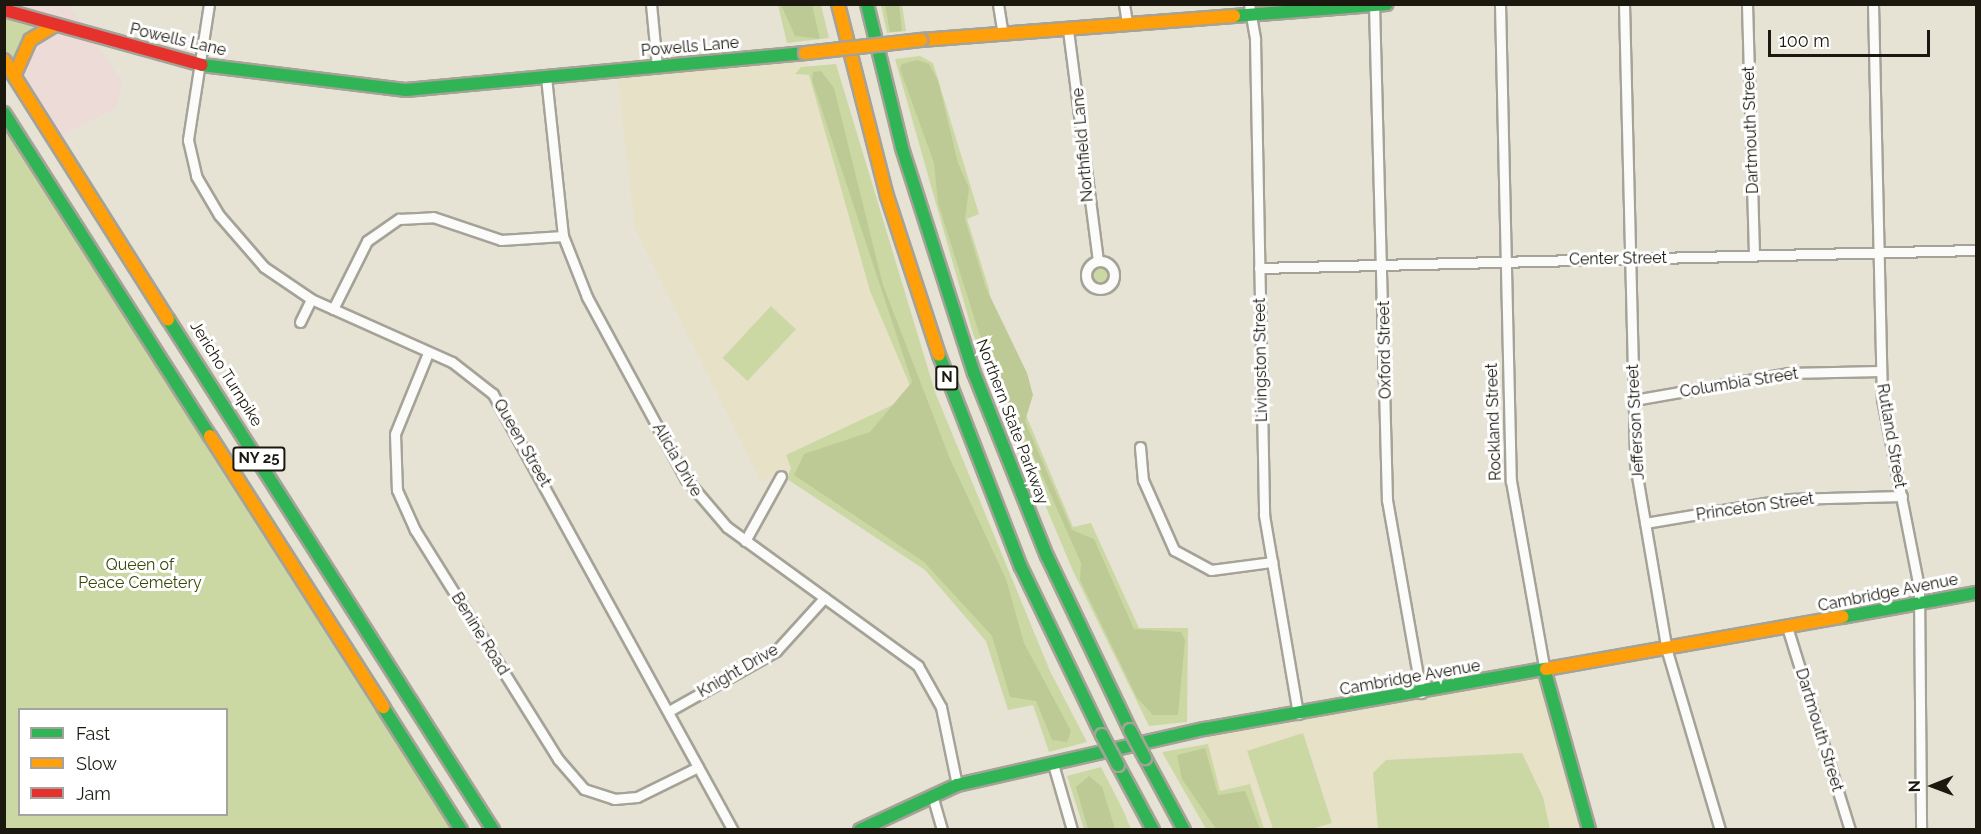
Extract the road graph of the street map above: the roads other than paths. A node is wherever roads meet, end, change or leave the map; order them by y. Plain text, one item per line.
1 (196, 4) edge
2 (651, 4) edge
3 (838, 4) edge
4 (867, 4) edge
5 (998, 4) edge
6 (1124, 4) edge
7 (1500, 4) edge
8 (1624, 4) edge
9 (1747, 4) edge
10 (1873, 4) edge
11 (1379, 5) edge
12 (207, 7) edge
13 (1250, 8) edge
14 (4, 10) edge
15 (1127, 22) junction
16 (55, 25) junction
17 (1068, 30) junction
18 (1003, 34) junction
19 (4, 60) edge
20 (196, 64) junction
21 (657, 66) junction
22 (15, 74) junction
23 (546, 77) junction
24 (4, 113) edge
25 (562, 236) junction
26 (1977, 250) edge
27 (1879, 252) junction
28 (1754, 255) junction
29 (1631, 258) junction
30 (1098, 261) dead end
31 (1507, 262) junction
32 (1383, 265) junction
33 (1259, 268) junction
34 (311, 299) junction
35 (333, 309) junction
36 (300, 322) dead end
37 (428, 353) junction
38 (1881, 371) junction
39 (1634, 400) junction
40 (1140, 447) dead end
41 (781, 476) dead end
42 (1902, 496) junction
43 (1645, 523) junction
44 (745, 541) junction
45 (1272, 562) junction
46 (1977, 593) edge
47 (824, 598) junction
48 (1920, 603) junction
49 (1788, 630) junction
50 (1667, 651) junction
51 (1545, 672) junction
52 (1421, 693) junction
53 (669, 711) junction
54 (1298, 714) junction
55 (1053, 764) junction
56 (698, 767) junction
57 (957, 785) junction
58 (932, 795) junction
59 (461, 830) edge
60 (493, 830) edge
61 (733, 830) edge
62 (860, 830) edge
63 (942, 830) edge
64 (1072, 830) edge
65 (1153, 830) edge
66 (1185, 830) edge
67 (1589, 830) edge
68 (1720, 830) edge
69 (1850, 830) edge
70 (1921, 830) edge

1 - 12 street
2 - 21 street
3 - 65 main road, N, bridge
4 - 66 main road, Northern State Parkway / N, bridge
5 - 18 street
6 - 15 street
7 - 31 street, Rockland Street
8 - 29 street, Jefferson Street
9 - 28 street, Dartmouth Street
10 - 27 street, Rutland Street
11 - 13 main road, Powells Lane
11 - 32 street, Oxford Street
12 - 20 street, Queen Street
13 - 15 main road, Powells Lane
13 - 33 street, Livingston Street
14 - 16 main road, Powells Lane
15 - 17 main road, Powells Lane
16 - 20 main road, Powells Lane
16 - 22 main road
17 - 18 main road, Powells Lane
17 - 30 street, Northfield Lane
18 - 21 main road, Powells Lane, bridge
19 - 22 main road, Jericho Turnpike / NY 25
20 - 23 main road, Powells Lane
20 - 34 street, Queen Street
21 - 23 main road, Powells Lane
22 - 60 main road, Jericho Turnpike / NY 25
23 - 25 street, Alicia Drive
24 - 59 main road, NY 25
25 - 35 street
25 - 44 street, Alicia Drive
26 - 27 street, Center Street
27 - 28 street, Center Street
27 - 38 street, Rutland Street
28 - 29 street, Center Street
29 - 31 street, Center Street
29 - 39 street, Jefferson Street
31 - 32 street, Center Street
31 - 51 street, Rockland Street
32 - 33 street, Center Street
32 - 52 street, Oxford Street
33 - 45 street, Livingston Street
34 - 35 street, Queen Street
34 - 36 street
35 - 37 street, Queen Street
37 - 53 street, Queen Street
37 - 56 street, Benine Road
38 - 39 street, Columbia Street
38 - 42 street, Rutland Street
39 - 43 street, Jefferson Street
40 - 45 street
41 - 44 street
42 - 43 street, Princeton Street
42 - 48 street, Rutland Street
43 - 50 street, Jefferson Street
44 - 47 street, Alicia Drive
45 - 54 street, Livingston Street
46 - 48 main road, Cambridge Avenue
47 - 53 street, Knight Drive
47 - 57 street, Alicia Drive
48 - 49 main road, Cambridge Avenue
48 - 70 street, Rutland Street
49 - 50 main road, Cambridge Avenue
49 - 69 street, Dartmouth Street
50 - 51 main road, Cambridge Avenue
50 - 68 street, Jefferson Street
51 - 52 main road, Cambridge Avenue
51 - 67 main road, Rockland Street
52 - 54 main road, Cambridge Avenue
53 - 56 street, Queen Street
54 - 55 main road, Cambridge Avenue
55 - 57 main road, Cambridge Avenue
55 - 64 street
56 - 61 street, Queen Street
57 - 58 main road, Cambridge Avenue
58 - 62 main road, Cambridge Avenue
58 - 63 street

